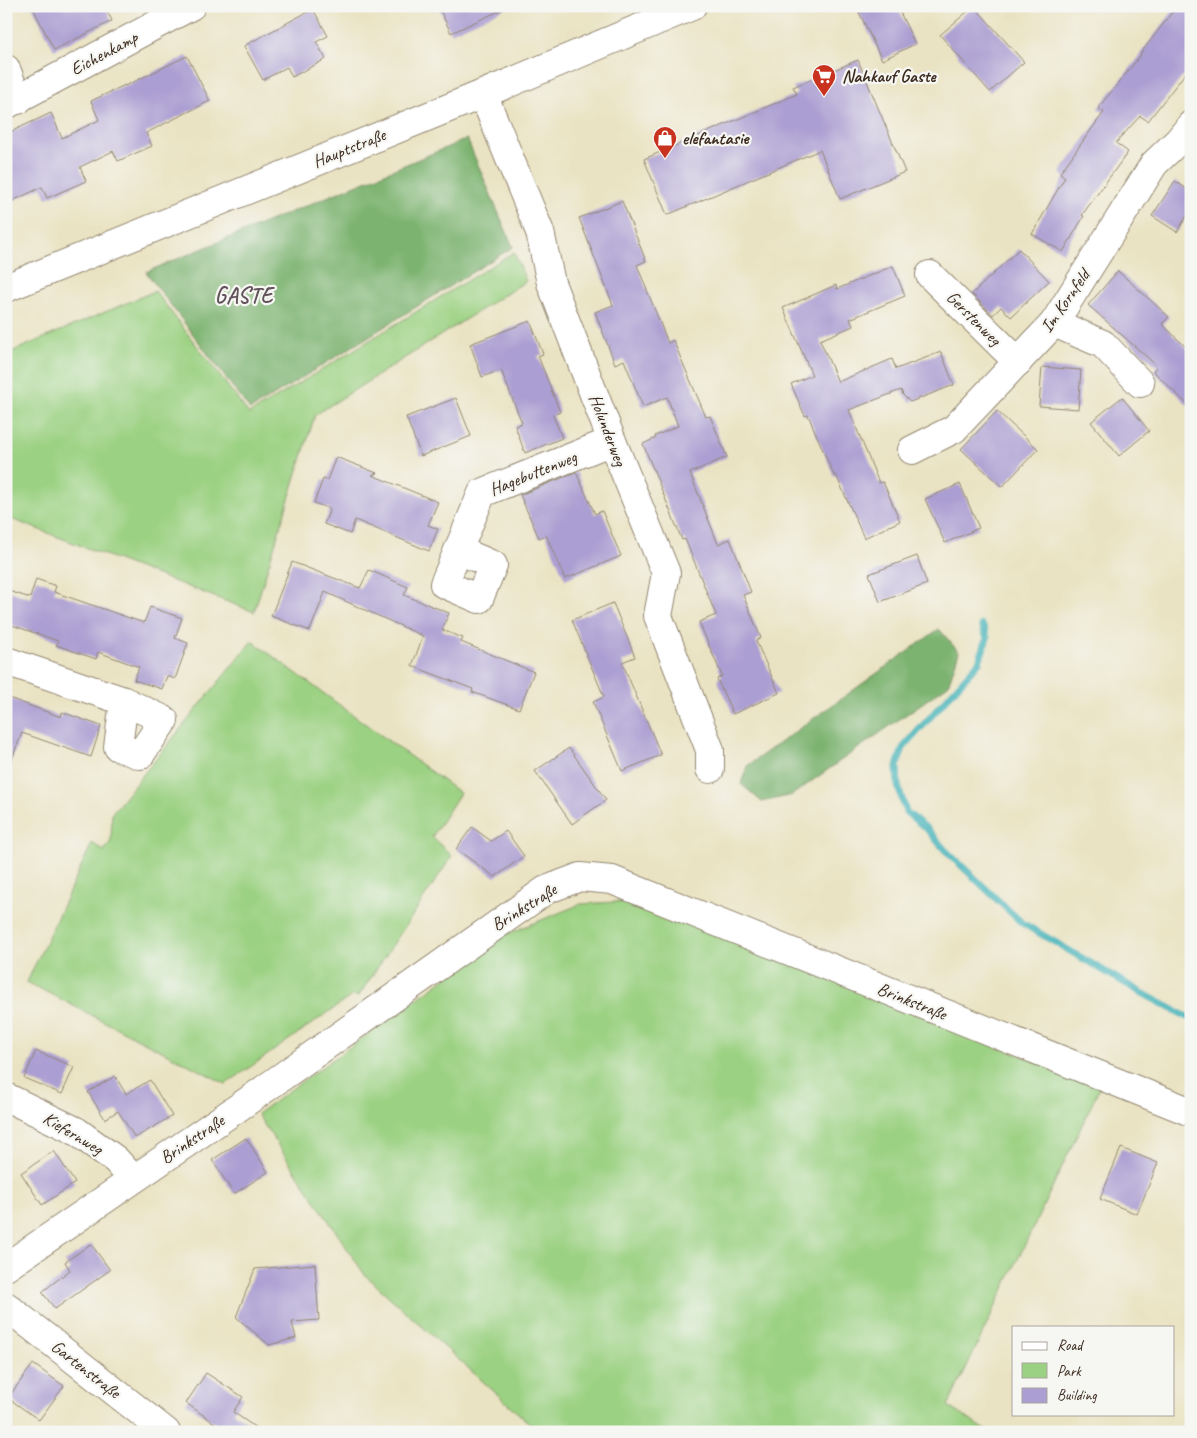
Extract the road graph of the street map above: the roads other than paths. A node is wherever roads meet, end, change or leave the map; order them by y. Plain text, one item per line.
1 (190, 6) edge
2 (692, 6) edge
3 (6, 69) edge
4 (483, 94) junction
5 (12, 103) edge
6 (1187, 137) edge
7 (930, 275) dead end
8 (6, 288) edge
9 (1054, 323) junction
10 (1018, 362) junction
11 (1140, 383) dead end
12 (612, 441) junction
13 (912, 450) dead end
14 (458, 550) dead end
15 (6, 661) edge
16 (124, 701) dead end
17 (710, 769) dead end
18 (6, 1097) edge
19 (1191, 1112) edge
20 (133, 1179) junction
21 (6, 1267) edge
22 (6, 1306) edge
23 (166, 1432) edge

1 - 5 street, Eichenkamp
2 - 4 street, Hauptstraße
3 - 5 street, Eichenkamp
4 - 8 street, Hauptstraße
4 - 12 street, Holunderweg
6 - 9 street, Im Kornfeld
7 - 10 street, Gerstenweg
9 - 10 street, Im Kornfeld
9 - 11 street
10 - 13 street, Im Kornfeld
12 - 14 street, Hagebuttenweg
12 - 17 street, Holunderweg
15 - 16 street
18 - 20 street, Kiefernweg
19 - 20 street, Brinkstraße
20 - 21 street, Brinkstraße
22 - 23 street, Gartenstraße

